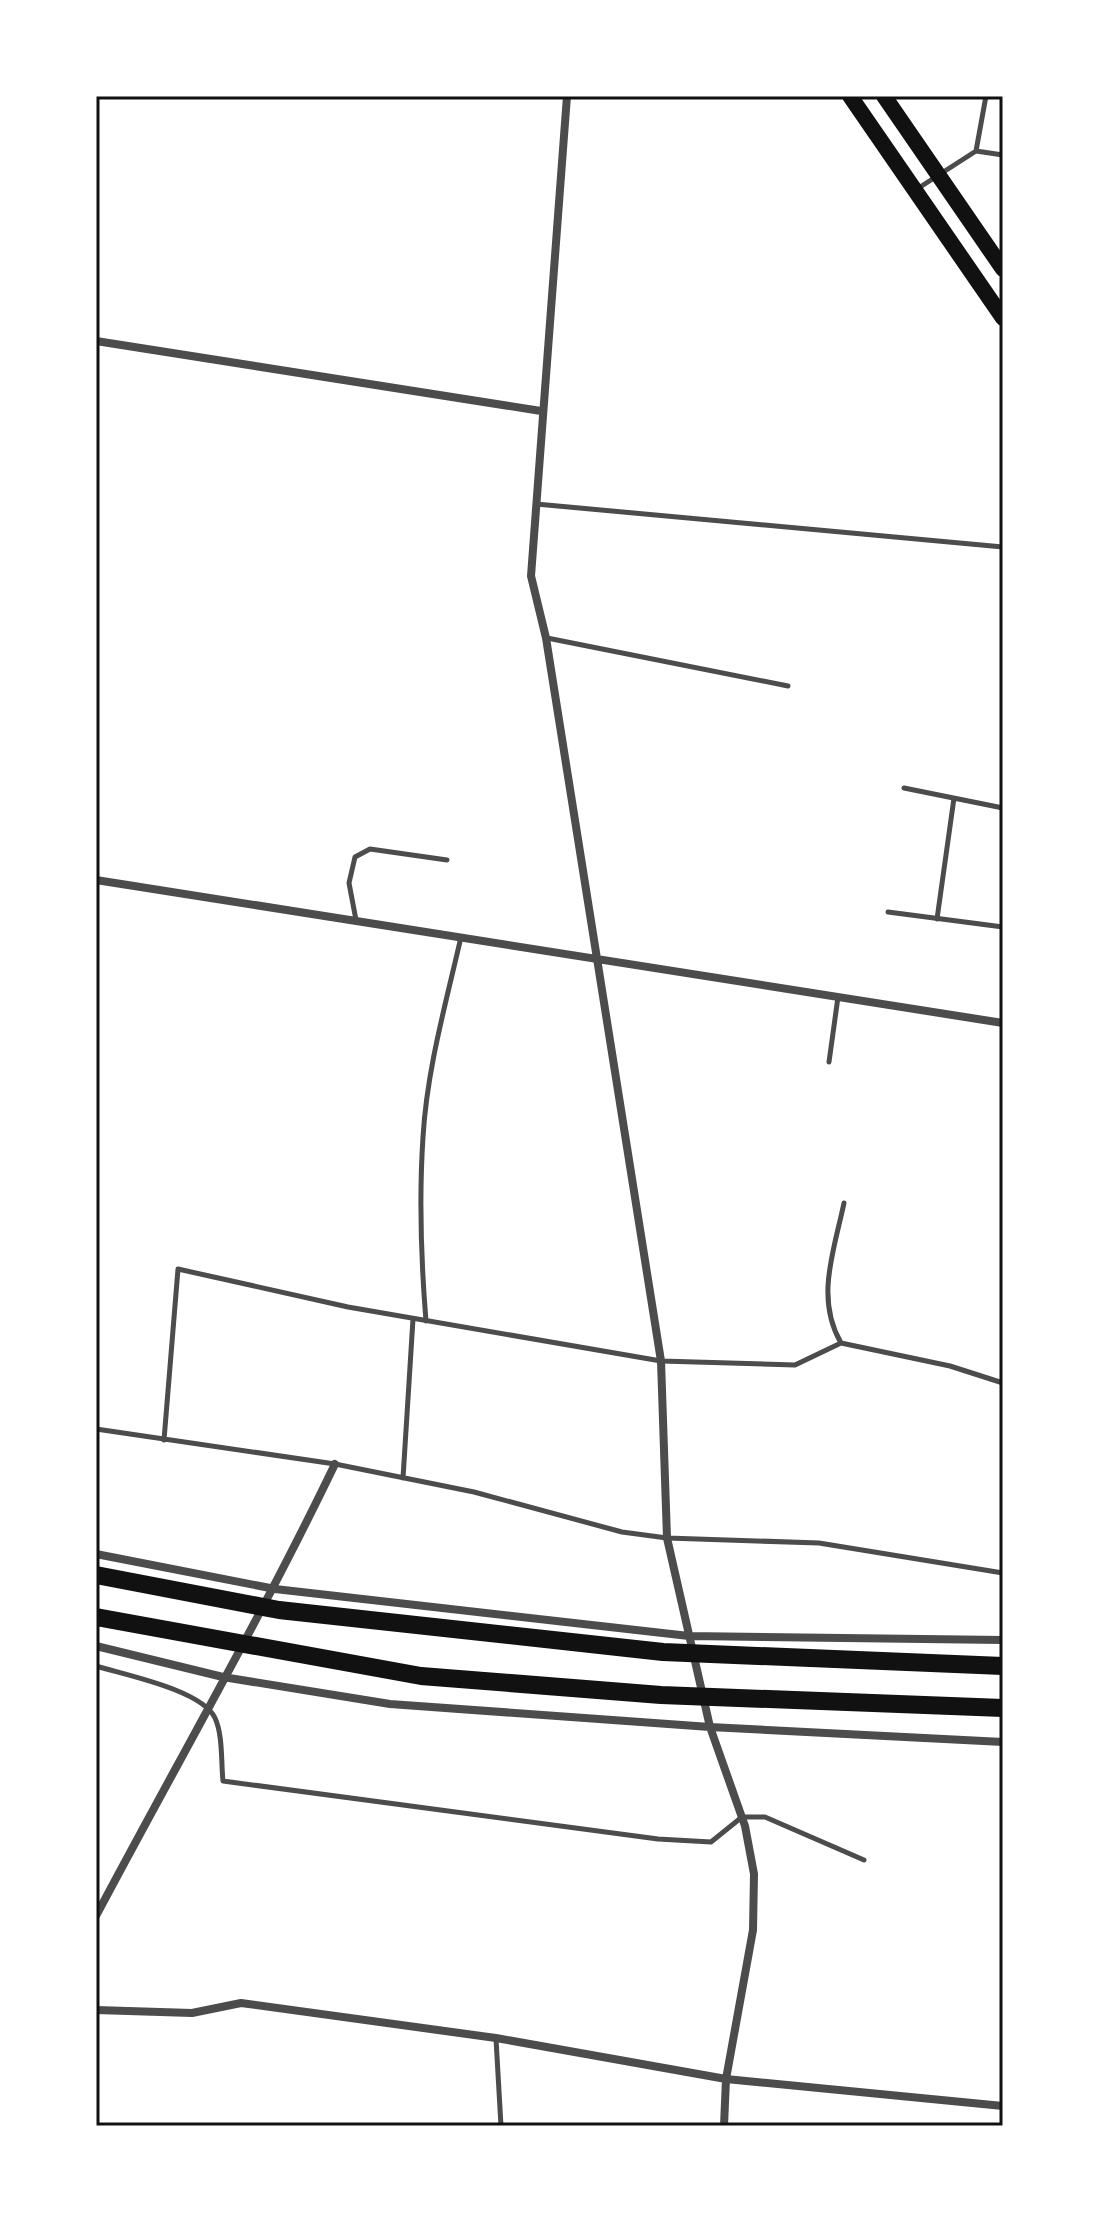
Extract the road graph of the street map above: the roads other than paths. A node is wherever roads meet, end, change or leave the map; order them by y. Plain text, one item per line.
1 (567, 96) edge
2 (850, 96) edge
3 (884, 96) edge
4 (986, 96) edge
5 (976, 151) junction
6 (1003, 155) edge
7 (937, 174) junction
8 (917, 190) junction
9 (1003, 269) edge
10 (1003, 318) edge
11 (96, 341) edge
12 (541, 411) junction
13 (535, 504) junction
14 (1003, 547) edge
15 (546, 638) junction
16 (788, 686) dead end
17 (904, 788) dead end
18 (954, 798) junction
19 (1003, 808) edge
20 (447, 860) dead end
21 (96, 880) edge
22 (888, 912) dead end
23 (937, 919) junction
24 (356, 920) junction
25 (1003, 927) edge
26 (461, 937) junction
27 (598, 958) junction
28 (838, 996) junction
29 (1003, 1023) edge
30 (829, 1062) dead end
31 (844, 1203) dead end
32 (413, 1319) junction
33 (426, 1321) junction
34 (841, 1343) junction
35 (661, 1361) junction
36 (1003, 1383) edge
37 (96, 1429) edge
38 (164, 1440) junction
39 (335, 1464) junction
40 (403, 1478) junction
41 (667, 1538) junction
42 (96, 1554) edge
43 (1003, 1573) edge
44 (96, 1575) edge
45 (275, 1589) junction
46 (96, 1617) edge
47 (689, 1636) junction
48 (1003, 1640) edge
49 (96, 1646) edge
50 (96, 1666) edge
51 (1003, 1666) edge
52 (223, 1677) junction
53 (207, 1708) junction
54 (1003, 1708) edge
55 (710, 1727) junction
56 (1003, 1742) edge
57 (742, 1817) junction
58 (864, 1860) dead end
59 (96, 1916) edge
60 (96, 2010) edge
61 (496, 2038) junction
62 (726, 2079) junction
63 (1003, 2106) edge
64 (501, 2126) edge
65 (724, 2126) edge

1 - 12 street
2 - 8 main road
3 - 7 main road
4 - 5 lane
5 - 6 lane
5 - 7 lane
7 - 8 lane
7 - 9 main road
8 - 10 main road
11 - 12 street
12 - 13 street
13 - 14 lane
13 - 15 street
15 - 16 lane
15 - 27 street
17 - 18 lane
18 - 19 lane
18 - 23 lane
20 - 24 lane
21 - 24 street
22 - 23 lane
23 - 25 lane
24 - 26 street
26 - 27 street
26 - 33 lane
27 - 28 street
27 - 35 street
28 - 29 street
28 - 30 lane
31 - 34 lane
32 - 33 lane
32 - 38 lane
32 - 40 lane
33 - 35 lane
34 - 35 lane
34 - 36 lane
35 - 41 street
37 - 38 lane
38 - 39 lane
39 - 40 lane
39 - 45 street
40 - 41 lane
41 - 43 lane
41 - 47 street
42 - 45 street
44 - 51 highway
45 - 47 street
45 - 52 street
46 - 54 highway
47 - 48 street
47 - 55 street
49 - 52 street
50 - 53 lane
52 - 53 street
52 - 55 street
53 - 57 lane
53 - 59 street
55 - 56 street
55 - 57 street
57 - 58 lane
57 - 62 street
60 - 61 street
61 - 62 street
61 - 64 lane
62 - 63 street
62 - 65 street

